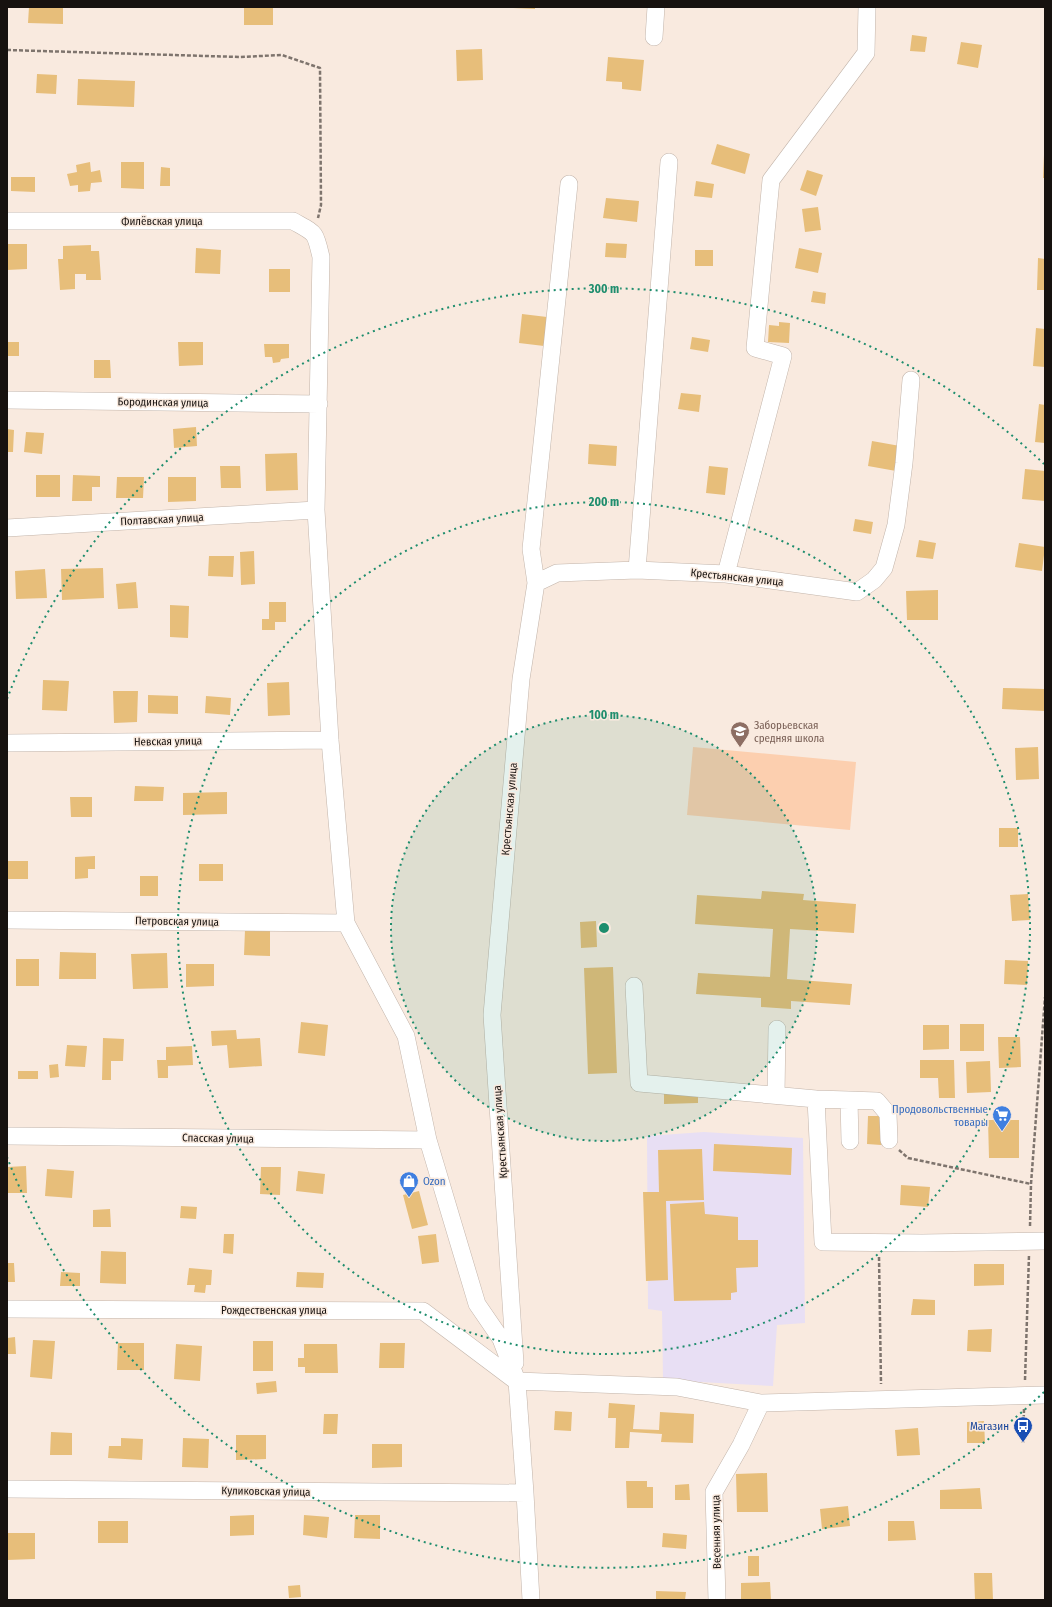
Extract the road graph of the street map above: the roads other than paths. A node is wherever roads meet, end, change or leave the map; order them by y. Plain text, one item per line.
1 (656, 7) edge
2 (867, 7) edge
3 (654, 37) dead end
4 (669, 162) dead end
5 (569, 184) dead end
6 (7, 221) edge
7 (911, 380) dead end
8 (7, 400) edge
9 (319, 404) junction
10 (316, 510) junction
11 (7, 528) edge
12 (637, 570) junction
13 (726, 574) junction
14 (536, 583) junction
15 (330, 740) junction
16 (7, 743) edge
17 (7, 920) edge
18 (346, 923) junction
19 (634, 986) dead end
20 (776, 1029) dead end
21 (776, 1096) junction
22 (816, 1099) junction
23 (849, 1100) junction
24 (7, 1136) edge
25 (428, 1140) junction
26 (889, 1140) road end
27 (850, 1141) dead end
28 (1037, 1241) edge
29 (7, 1309) edge
30 (517, 1381) junction
31 (1045, 1395) edge
32 (761, 1402) junction
33 (7, 1488) edge
34 (525, 1493) junction
35 (531, 1600) edge
36 (717, 1600) edge

1 - 3 street
2 - 13 street
4 - 12 street
5 - 14 street
6 - 9 street, Филёвская улица
7 - 13 street, Крестьянская улица
8 - 9 street, Бородинская улица
9 - 10 street
10 - 11 street, Полтавская улица
10 - 15 street
12 - 13 street, Крестьянская улица
12 - 14 street, Крестьянская улица
14 - 30 street, Крестьянская улица
15 - 16 street, Невская улица
15 - 18 street
17 - 18 street, Петровская улица
18 - 25 street
19 - 21 street
20 - 21 street
21 - 22 street
22 - 23 street
22 - 28 street
23 - 26 street
23 - 27 street
24 - 25 street, Спасская улица
25 - 30 street
29 - 30 street, Рождественская улица
30 - 32 street
30 - 34 street, Крестьянская улица
31 - 32 street
32 - 36 street, Весенняя улица
33 - 34 street, Куликовская улица
34 - 35 street, Крестьянская улица

